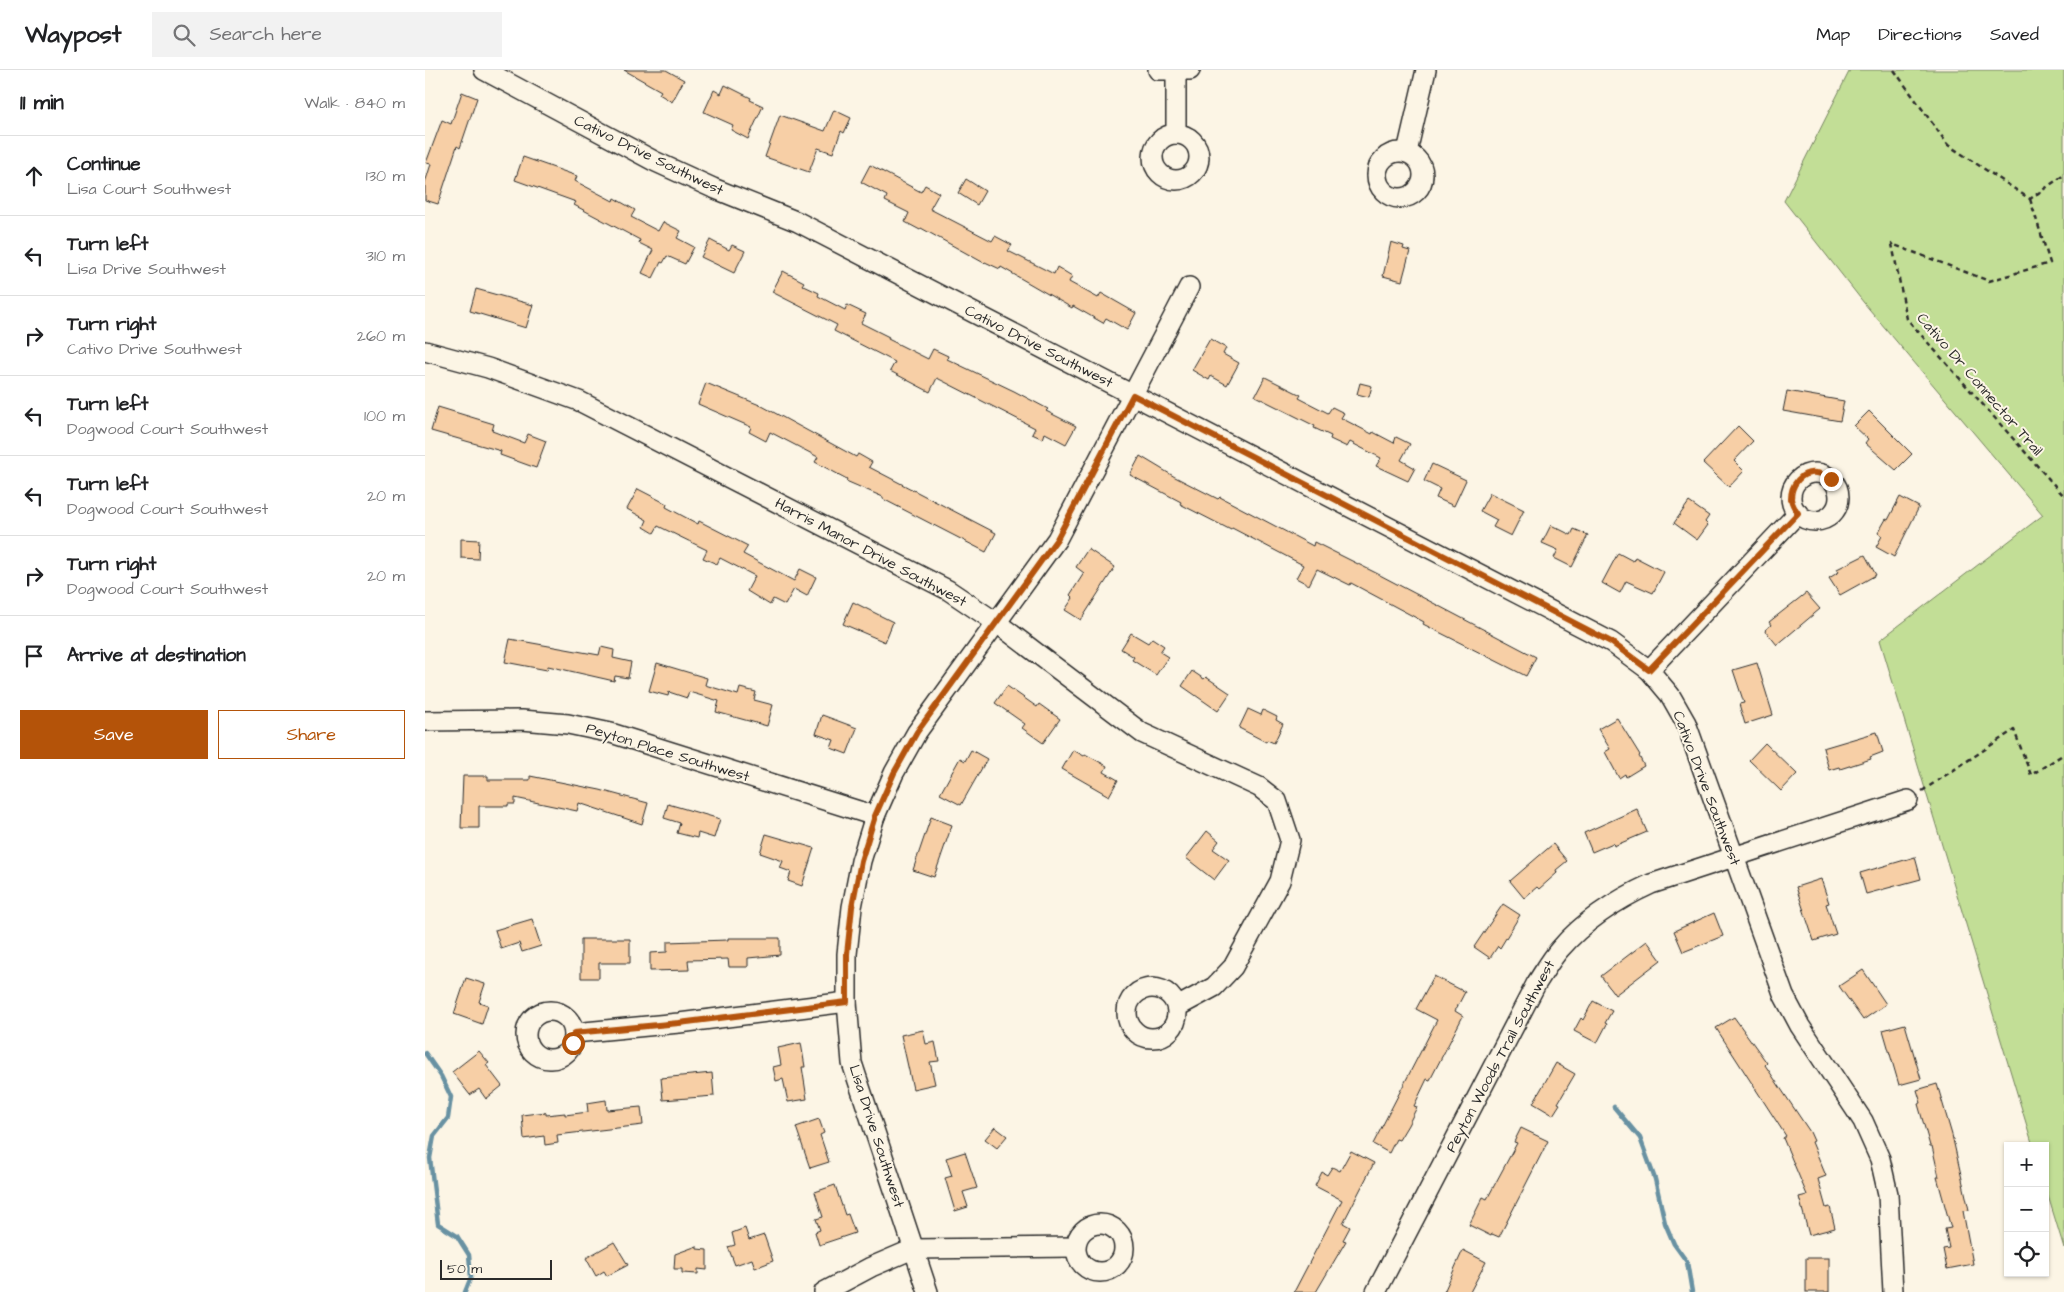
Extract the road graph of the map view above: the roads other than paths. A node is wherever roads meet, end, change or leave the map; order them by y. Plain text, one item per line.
1 (484, 70) edge
2 (1174, 70) edge
3 (1426, 70) edge
4 (1176, 134) dead end
5 (1407, 152) dead end
6 (1189, 287) dead end
7 (425, 351) edge
8 (1133, 395) junction
9 (1798, 513) dead end
10 (997, 623) junction
11 (1649, 670) junction
12 (425, 721) edge
13 (1908, 800) road end
14 (875, 816) junction
15 (1733, 857) junction
16 (847, 1002) junction
17 (1177, 1007) dead end
18 (574, 1033) dead end
19 (1075, 1247) dead end
20 (913, 1249) junction
21 (824, 1292) edge
22 (928, 1292) edge
23 (1376, 1292) edge
24 (1893, 1292) edge

1 - 8 street, Cativo Drive Southwest
2 - 4 street
3 - 5 street
6 - 8 street, Lisa Drive Southwest
7 - 10 street, Harris Manor Drive Southwest
8 - 10 street, Lisa Drive Southwest
8 - 11 street, Cativo Drive Southwest
9 - 11 street
10 - 14 street, Lisa Drive Southwest
10 - 17 street, Harris Manor Drive Southwest
11 - 15 street, Cativo Drive Southwest
12 - 14 street, Peyton Place Southwest
13 - 15 street, Peyton Woods Trail Southwest
14 - 16 street, Lisa Drive Southwest
15 - 23 street, Peyton Woods Trail Southwest
15 - 24 street, Cativo Drive Southwest
16 - 18 street
16 - 20 street, Lisa Drive Southwest
19 - 20 street
20 - 21 street
20 - 22 street, Lisa Drive Southwest

